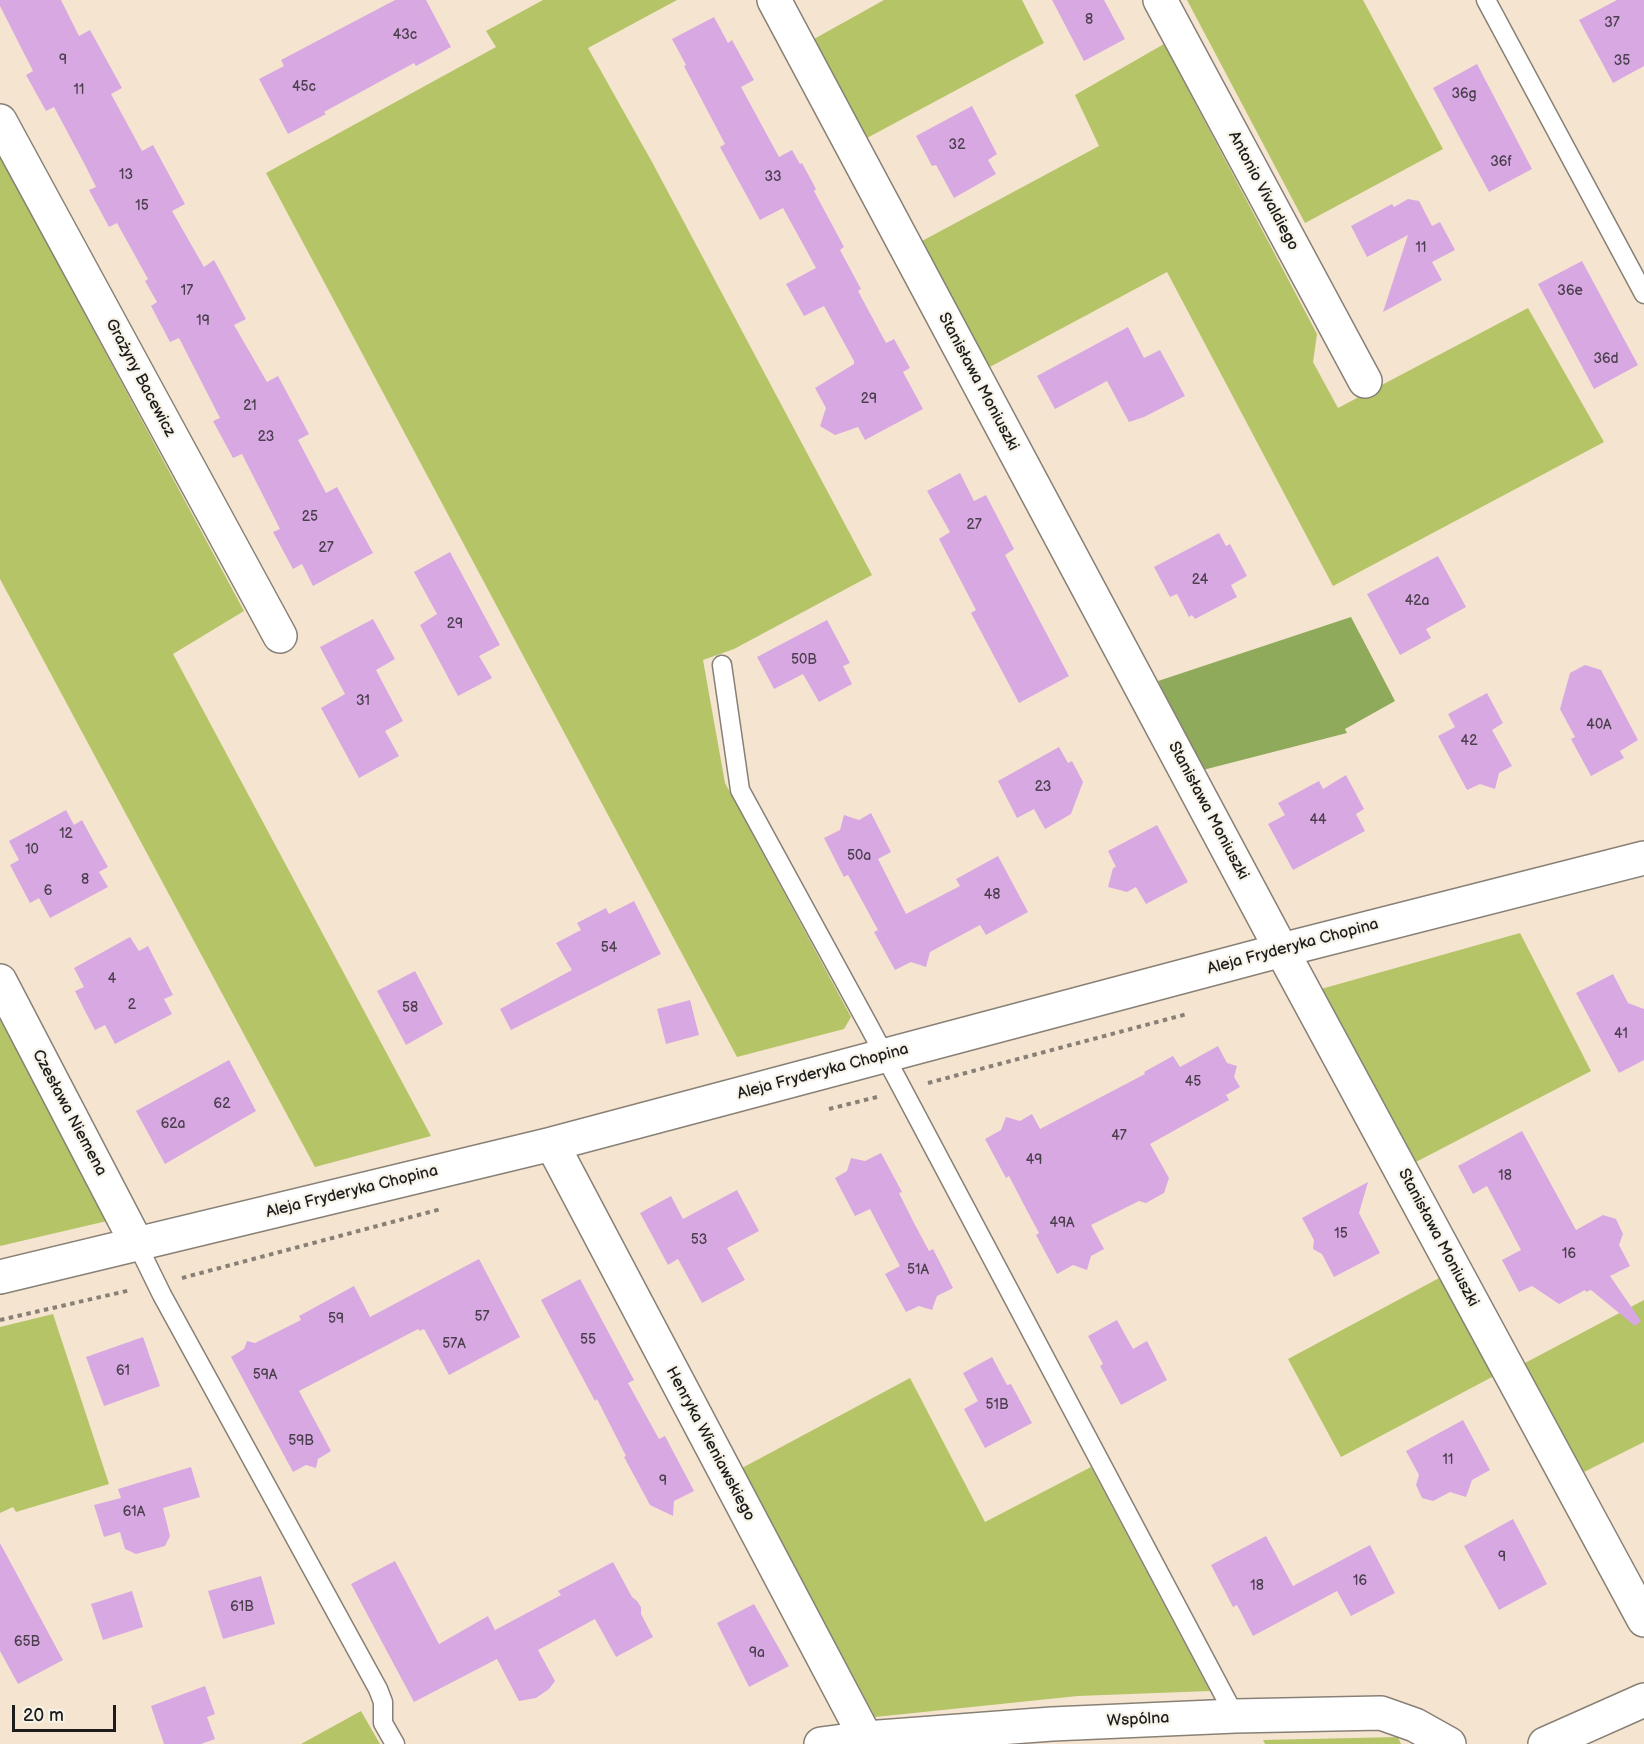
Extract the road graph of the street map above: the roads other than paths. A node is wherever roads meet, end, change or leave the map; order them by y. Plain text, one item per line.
1 (774, 0) edge
2 (1160, 0) edge
3 (1486, 0) edge
4 (0, 121) edge
5 (1644, 294) edge
6 (1365, 381) dead end
7 (280, 636) dead end
8 (722, 665) dead end
9 (1644, 858) edge
10 (1282, 950) junction
11 (0, 981) edge
12 (885, 1056) junction
13 (552, 1144) junction
14 (137, 1244) junction
15 (0, 1277) edge
16 (1644, 1620) edge
17 (1644, 1700) edge
18 (1235, 1716) junction
19 (868, 1741) edge
20 (395, 1744) edge
21 (821, 1744) edge
22 (1449, 1744) edge
23 (1545, 1744) edge

1 - 10 street, Stanisława Moniuszki
2 - 6 street, Antonio Vivaldiego
3 - 5 lane
4 - 7 street, Grażyny Bacewicz
8 - 12 lane
9 - 10 street, Aleja Fryderyka Chopina
10 - 12 street, Aleja Fryderyka Chopina
10 - 16 street, Stanisława Moniuszki
11 - 14 street, Czesława Niemena
12 - 13 street, Aleja Fryderyka Chopina
12 - 18 lane
13 - 14 street, Aleja Fryderyka Chopina
13 - 19 street, Henryka Wieniawskiego
14 - 15 street, Aleja Fryderyka Chopina
14 - 20 lane
17 - 23 street
18 - 19 street, Wspólna
18 - 22 street, Wspólna
19 - 21 street, Wspólna

